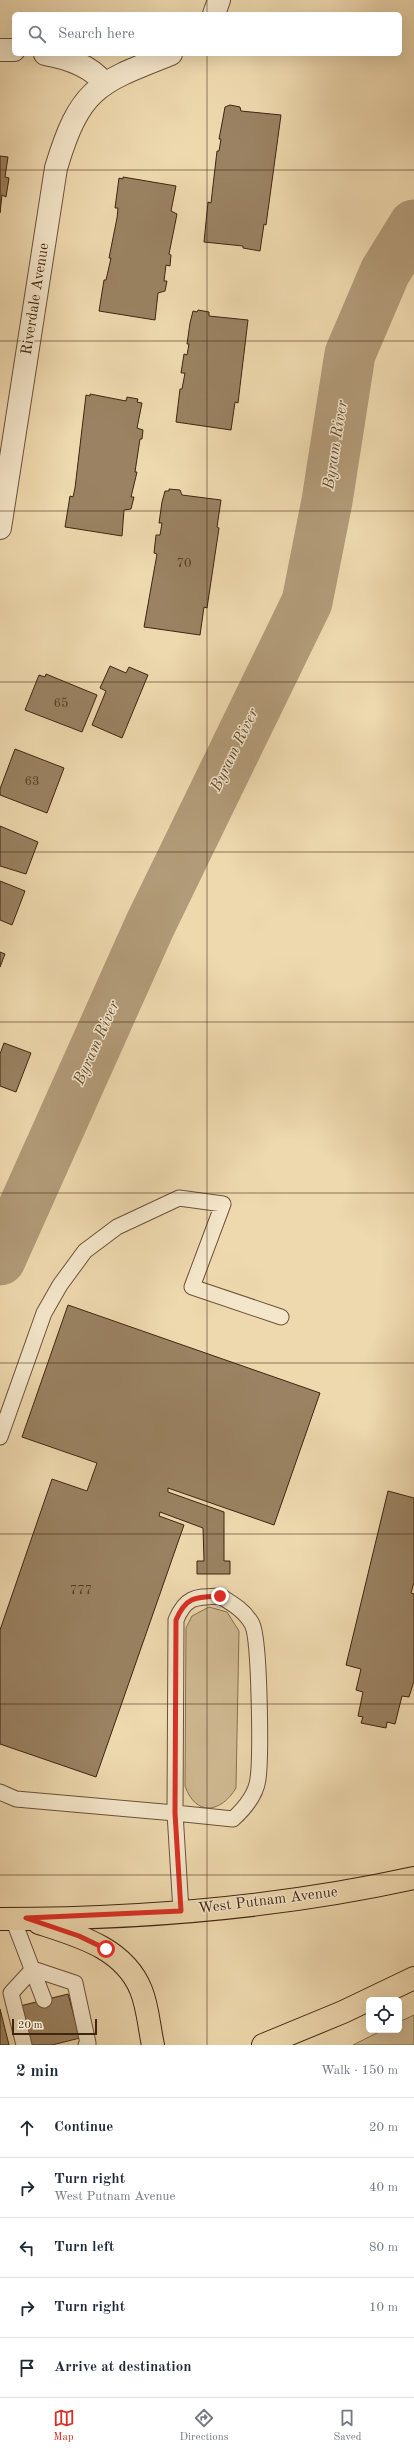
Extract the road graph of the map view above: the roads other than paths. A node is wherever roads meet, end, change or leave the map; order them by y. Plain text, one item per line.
1 (219, 0) edge
2 (215, 12) edge
3 (0, 50) edge
4 (12, 50) edge
5 (56, 56) edge
6 (166, 56) edge
7 (104, 83) junction
8 (0, 528) edge
9 (281, 1317) dead end
10 (0, 1437) edge
11 (0, 1792) edge
12 (175, 1813) junction
13 (414, 1878) edge
14 (181, 1911) junction
15 (13, 1919) edge
16 (33, 1969) junction
17 (414, 1978) edge
18 (44, 2000) dead end
19 (24, 2045) edge
20 (86, 2045) edge
21 (152, 2045) edge
22 (262, 2045) edge

1 - 2 street
3 - 4 street
5 - 7 street
6 - 7 street, Riverdale Avenue
7 - 8 street, Riverdale Avenue
9 - 10 lane
11 - 12 lane
12 - 12 lane
12 - 14 lane
13 - 14 main road, West Putnam Avenue
14 - 15 main road, West Putnam Avenue
15 - 16 lane
15 - 21 main road
16 - 18 lane
16 - 19 lane
16 - 20 lane
17 - 22 main road

